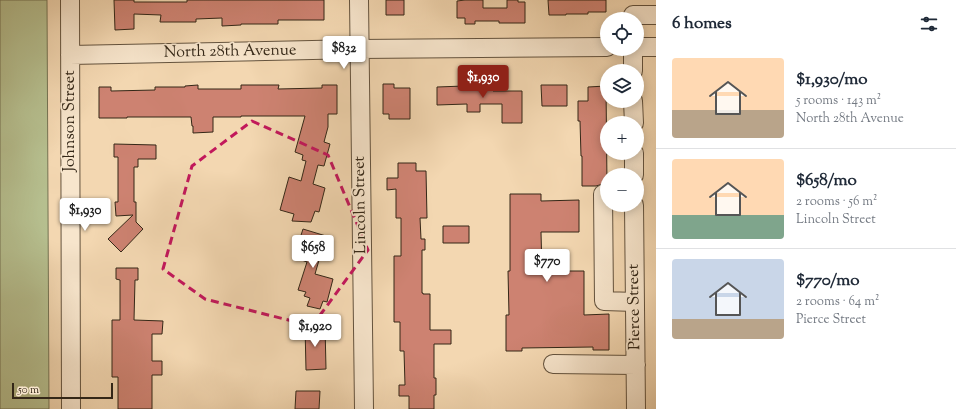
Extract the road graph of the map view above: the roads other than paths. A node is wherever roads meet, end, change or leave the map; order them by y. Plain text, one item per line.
1 (70, 0) edge
2 (359, 0) edge
3 (633, 11) edge
4 (656, 15) edge
5 (600, 47) edge
6 (644, 47) edge
7 (656, 47) edge
8 (359, 49) junction
9 (70, 55) junction
10 (603, 212) edge
11 (634, 212) edge
12 (635, 302) junction
13 (553, 364) dead end
14 (636, 365) junction
15 (71, 409) edge
16 (364, 409) edge
17 (636, 409) edge

1 - 9 street, Johnson Street
2 - 8 street, Lincoln Street
3 - 4 street
5 - 8 street, North 28th Avenue
6 - 7 street
8 - 9 street, North 28th Avenue
8 - 16 street, Lincoln Street
9 - 15 street, Johnson Street
10 - 12 street
11 - 12 street, Pierce Street
12 - 14 street, Pierce Street
13 - 14 street
14 - 17 street, Pierce Street

